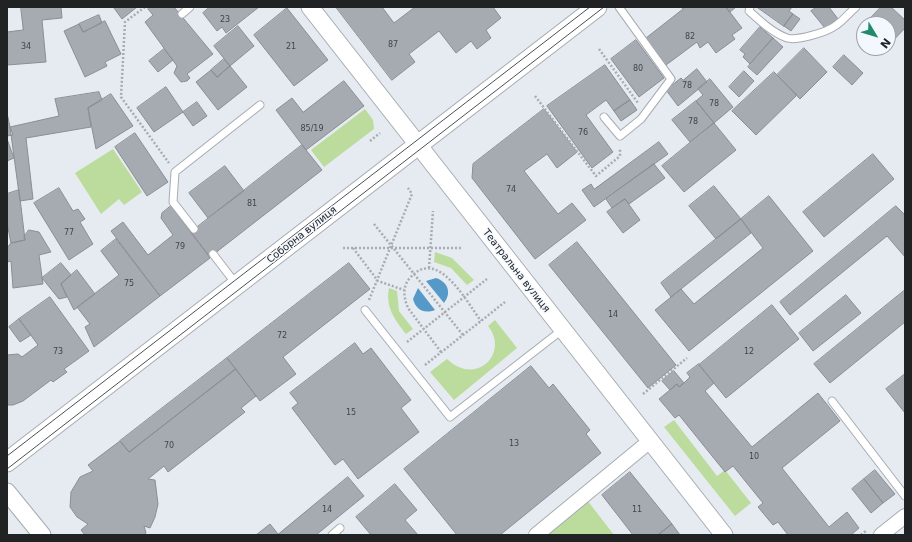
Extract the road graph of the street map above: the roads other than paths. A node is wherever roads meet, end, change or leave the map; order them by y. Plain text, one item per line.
1 (190, 7) edge
2 (310, 7) edge
3 (597, 7) edge
4 (619, 7) edge
5 (750, 7) edge
6 (856, 7) edge
7 (182, 14) dead end
8 (260, 105) dead end
9 (604, 117) dead end
10 (418, 145) junction
11 (194, 229) dead end
12 (213, 254) dead end
13 (237, 285) junction
14 (365, 310) road end
15 (562, 330) junction
16 (832, 401) dead end
17 (650, 441) junction
18 (7, 462) edge
19 (7, 492) edge
20 (905, 496) edge
21 (905, 516) edge
22 (340, 528) dead end
23 (42, 535) edge
24 (332, 535) edge
25 (536, 535) edge
26 (724, 535) edge
27 (881, 535) edge

1 - 7 lane
2 - 10 street, Театральна вулиця
3 - 10 main road, Соборна вулиця
4 - 9 lane
5 - 6 lane
8 - 11 lane
10 - 13 main road, Соборна вулиця
10 - 15 street, Театральна вулиця
12 - 13 lane
13 - 18 main road, Соборна вулиця
14 - 15 lane
15 - 17 street, Театральна вулиця
16 - 20 lane
17 - 25 street
17 - 26 street, Театральна вулиця
19 - 23 street
21 - 27 street
22 - 24 lane

